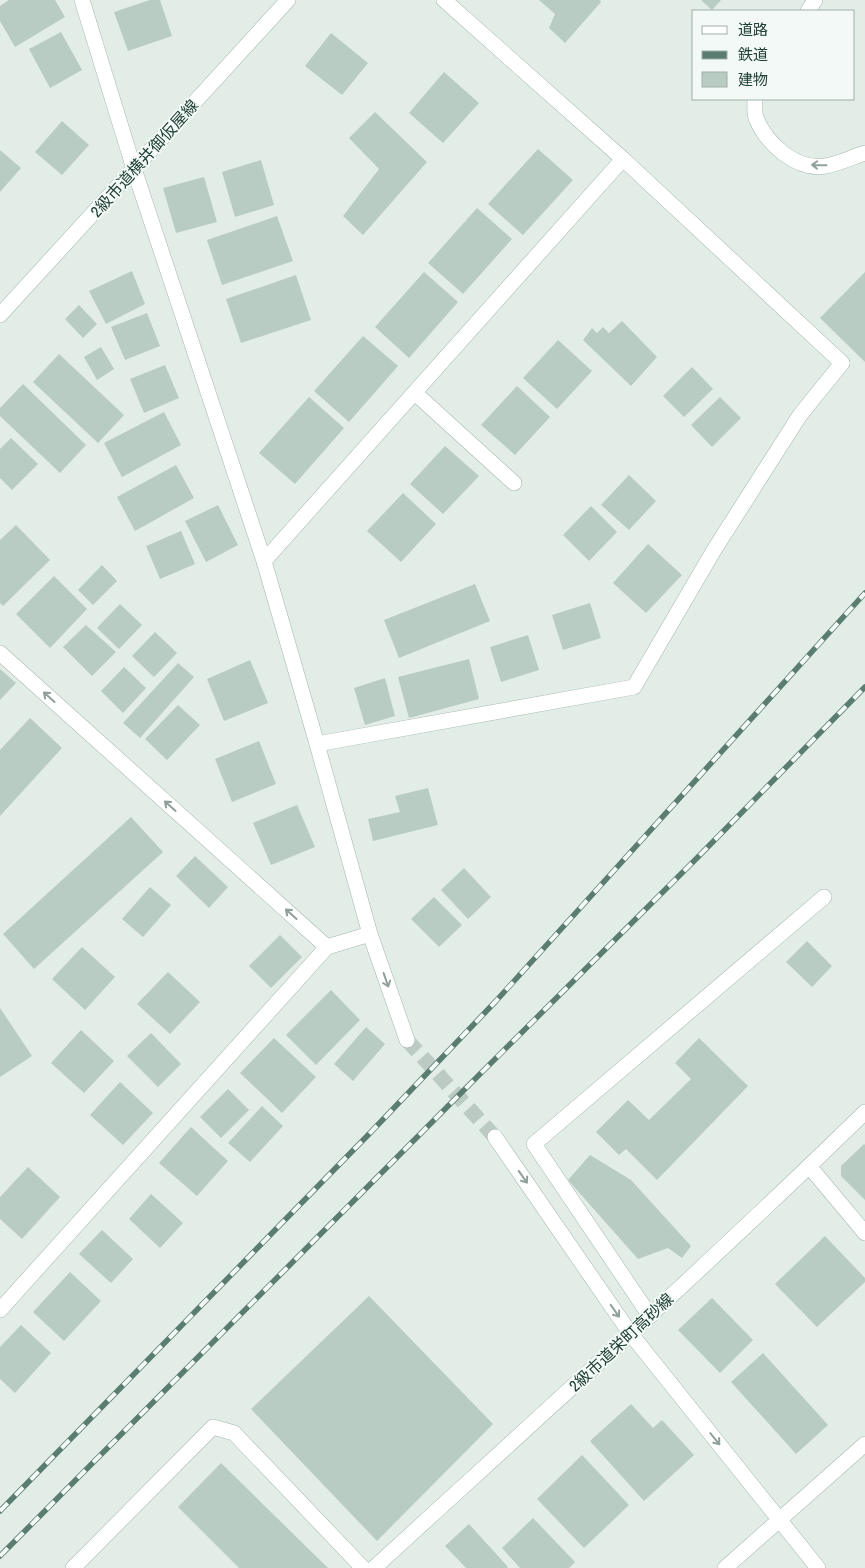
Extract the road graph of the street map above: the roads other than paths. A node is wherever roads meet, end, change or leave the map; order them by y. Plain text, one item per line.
1 (82, 0) edge
2 (288, 0) edge
3 (444, 0) edge
4 (755, 100) edge
5 (865, 153) edge
6 (623, 159) junction
7 (134, 169) junction
8 (0, 315) edge
9 (415, 393) junction
10 (514, 483) dead end
11 (264, 561) junction
12 (0, 653) edge
13 (317, 744) junction
14 (824, 897) dead end
15 (370, 934) junction
16 (327, 947) junction
17 (407, 1040) tunnel mouth
18 (865, 1112) edge
19 (495, 1137) tunnel mouth
20 (809, 1166) junction
21 (865, 1233) edge
22 (0, 1310) edge
23 (650, 1316) junction
24 (630, 1333) junction
25 (865, 1444) edge
26 (780, 1520) junction
27 (73, 1568) edge
28 (363, 1568) edge
29 (374, 1568) edge
30 (725, 1568) edge
31 (818, 1568) edge

1 - 7 street
2 - 7 street, 2級市道横井御仮屋線
3 - 6 street
5 -> 4 street
6 - 9 street
6 - 13 street
7 - 8 street, 2級市道横井御仮屋線
7 - 11 street
9 - 10 street
9 - 11 street
11 - 13 street
16 -> 12 street
13 - 15 street
14 - 23 street
15 - 16 street
15 -> 17 street
16 - 22 street
18 - 20 street, 2級市道栄町高砂線
19 -> 24 street
20 - 21 street
20 - 23 street, 2級市道栄町高砂線
23 - 24 street, 2級市道栄町高砂線
24 -> 26 street
24 - 29 street, 2級市道栄町高砂線
25 - 26 street
26 - 30 street
26 - 31 street
27 - 28 street

